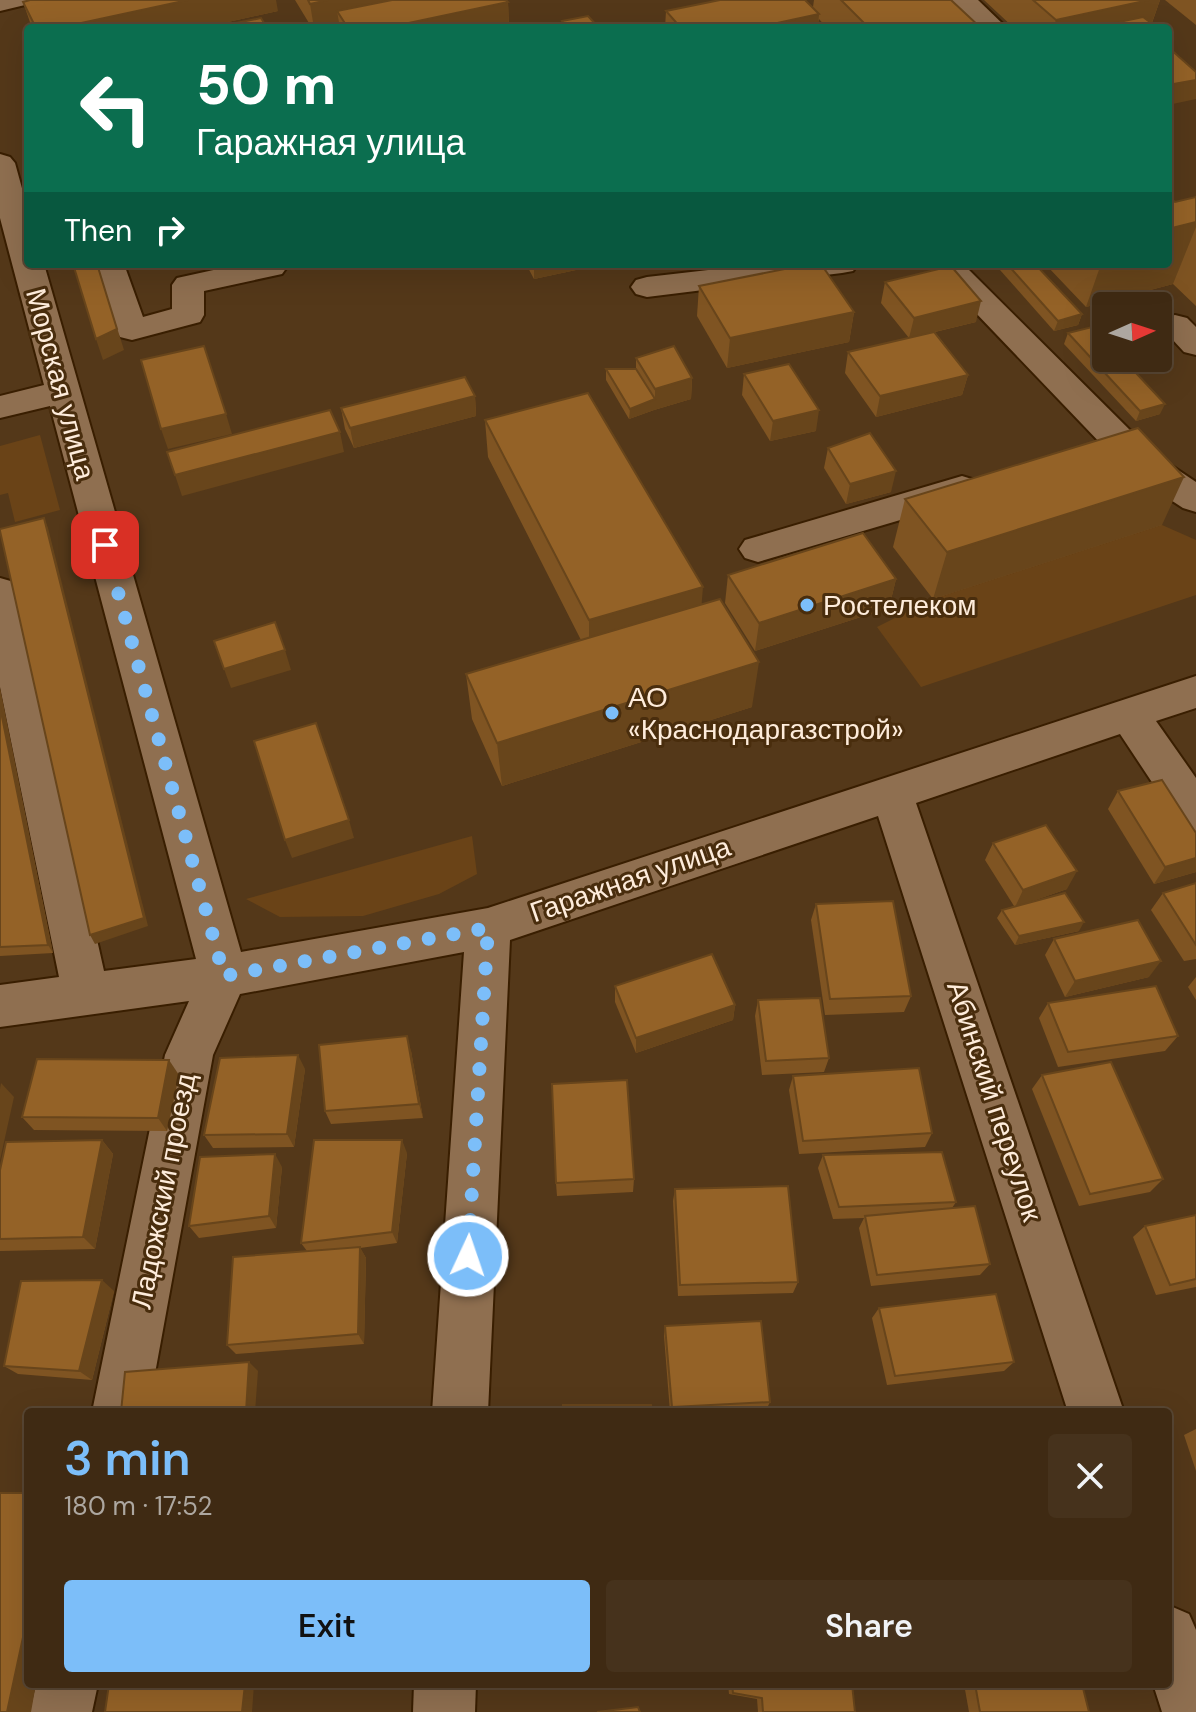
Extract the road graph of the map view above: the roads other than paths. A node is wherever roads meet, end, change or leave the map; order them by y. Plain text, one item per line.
1 (16, 0) edge
2 (963, 0) edge
3 (0, 3) edge
4 (990, 24) edge
5 (0, 163) edge
6 (14, 231) edge
7 (24, 264) edge
8 (25, 268) edge
9 (109, 268) edge
10 (266, 268) edge
11 (808, 268) edge
12 (949, 268) edge
13 (647, 287) dead end
14 (63, 391) junction
15 (0, 407) edge
16 (1000, 478) edge
17 (1196, 499) edge
18 (758, 549) dead end
19 (0, 592) edge
20 (1196, 692) edge
21 (1129, 714) junction
22 (890, 791) junction
23 (1196, 813) edge
24 (488, 928) junction
25 (224, 976) junction
26 (86, 996) junction
27 (0, 1006) edge
28 (121, 1408) edge
29 (460, 1408) edge
30 (1095, 1408) edge
31 (1172, 1647) edge
32 (66, 1688) edge
33 (445, 1688) edge
34 (61, 1712) edge
35 (444, 1712) edge
36 (1193, 1712) edge

1 - 3 street
2 - 4 street
5 - 6 street, Морская улица
6 - 7 street, Морская улица
8 - 14 street, Морская улица
9 - 10 street
11 - 13 street
12 - 17 street
14 - 15 street
14 - 25 street, Морская улица
16 - 18 street
19 - 26 street
20 - 21 street, Гаражная улица
21 - 22 street, Гаражная улица
21 - 23 street
22 - 24 street, Гаражная улица
22 - 30 street, Абинский переулок
24 - 25 street, Гаражная улица
24 - 29 street
25 - 26 street, Гаражная улица
25 - 28 street, Ладожский проезд
26 - 27 street, Гаражная улица
31 - 36 street
32 - 34 street
33 - 35 street

